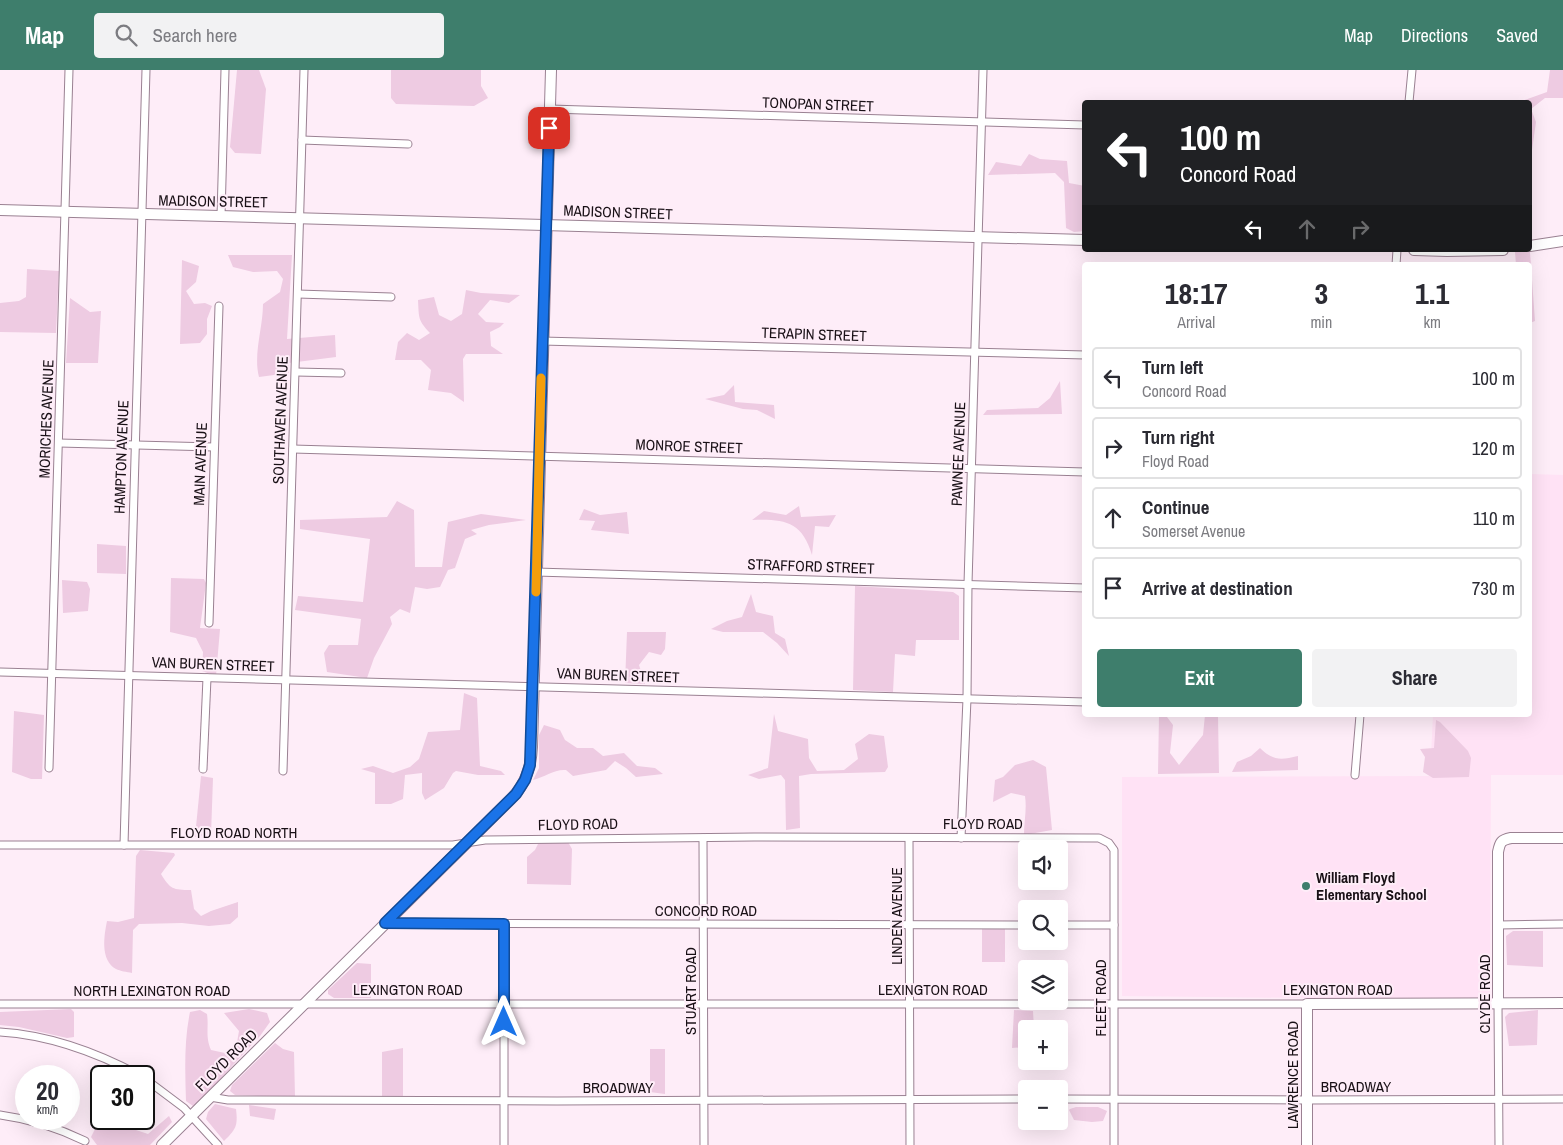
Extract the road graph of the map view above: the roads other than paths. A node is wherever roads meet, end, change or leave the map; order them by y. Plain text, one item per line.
1 (69, 70) edge
2 (146, 70) edge
3 (225, 70) edge
4 (304, 70) edge
5 (551, 70) edge
6 (983, 70) edge
7 (1412, 70) edge
8 (1410, 100) edge
9 (550, 109) junction
10 (982, 122) junction
11 (1082, 126) edge
12 (302, 140) junction
13 (408, 144) dead end
14 (0, 210) edge
15 (65, 212) junction
16 (142, 214) junction
17 (221, 216) junction
18 (299, 218) junction
19 (546, 224) junction
20 (979, 237) junction
21 (1082, 240) edge
22 (1563, 241) edge
23 (1532, 246) edge
24 (298, 294) junction
25 (391, 297) dead end
26 (219, 306) dead end
27 (542, 340) junction
28 (974, 352) junction
29 (1082, 356) edge
30 (296, 372) junction
31 (341, 374) dead end
32 (59, 443) junction
33 (135, 445) junction
34 (214, 447) junction
35 (293, 449) junction
36 (540, 455) junction
37 (972, 469) junction
38 (1082, 472) edge
39 (536, 572) junction
40 (968, 584) junction
41 (1082, 588) edge
42 (209, 623) dead end
43 (0, 672) edge
44 (52, 673) junction
45 (129, 675) junction
46 (207, 678) junction
47 (286, 680) junction
48 (533, 686) junction
49 (967, 699) junction
50 (1082, 702) edge
51 (1360, 717) edge
52 (49, 768) dead end
53 (204, 769) dead end
54 (283, 771) dead end
55 (1355, 775) dead end
56 (703, 838) junction
57 (909, 838) junction
58 (961, 838) junction
59 (1563, 838) edge
60 (467, 843) junction
61 (0, 845) edge
62 (124, 845) junction
63 (1114, 850) joint
64 (385, 923) junction
65 (504, 924) junction
66 (703, 924) junction
67 (909, 924) junction
68 (1018, 924) edge
69 (1563, 924) edge
70 (1068, 925) edge
71 (1114, 925) junction
72 (1499, 925) junction
73 (0, 1004) edge
74 (303, 1004) junction
75 (504, 1004) junction
76 (910, 1004) junction
77 (1114, 1004) junction
78 (1307, 1004) junction
79 (1498, 1004) junction
80 (1563, 1004) edge
81 (703, 1005) junction
82 (0, 1032) edge
83 (118, 1065) edge
84 (155, 1086) edge
85 (210, 1097) junction
86 (1114, 1098) junction
87 (910, 1099) junction
88 (1018, 1099) edge
89 (1068, 1099) edge
90 (1498, 1099) junction
91 (1563, 1099) edge
92 (1307, 1100) junction
93 (504, 1101) junction
94 (704, 1101) junction
95 (0, 1115) edge
96 (192, 1115) junction
97 (85, 1141) dead end
98 (162, 1145) edge
99 (218, 1145) edge
100 (504, 1145) edge
101 (704, 1145) edge
102 (910, 1145) edge
103 (1114, 1145) edge
104 (1307, 1145) edge
105 (1499, 1145) edge

1 - 15 street, MORICHES AVENUE
2 - 16 street, HAMPTON AVENUE
3 - 17 street
4 - 12 street, SOUTHAVEN AVENUE
5 - 9 street
6 - 10 street, PAWNEE AVENUE
7 - 8 street
9 - 10 street, TONOPAN STREET
9 - 19 street
10 - 11 street, TONOPAN STREET
10 - 20 street, PAWNEE AVENUE
12 - 13 street
12 - 18 street, SOUTHAVEN AVENUE
14 - 15 street, MADISON STREET
15 - 16 street, MADISON STREET
15 - 32 street, MORICHES AVENUE
16 - 17 street, MADISON STREET
16 - 33 street, HAMPTON AVENUE
17 - 18 street, MADISON STREET
18 - 19 street, MADISON STREET
18 - 24 street, SOUTHAVEN AVENUE
19 - 20 street, MADISON STREET
19 - 27 street
20 - 21 street, MADISON STREET
20 - 28 street, PAWNEE AVENUE
22 - 23 street
24 - 25 street
24 - 30 street, SOUTHAVEN AVENUE
26 - 34 street, MAIN AVENUE
27 - 28 street, TERAPIN STREET
27 - 36 street
28 - 29 street, TERAPIN STREET
28 - 37 street, PAWNEE AVENUE
30 - 31 street
30 - 35 street, SOUTHAVEN AVENUE
32 - 33 street
32 - 44 street, MORICHES AVENUE
33 - 34 street
33 - 45 street, HAMPTON AVENUE
34 - 42 street, MAIN AVENUE
35 - 36 street, MONROE STREET
35 - 47 street, SOUTHAVEN AVENUE
36 - 37 street, MONROE STREET
36 - 39 street
37 - 38 street, MONROE STREET
37 - 40 street, PAWNEE AVENUE
39 - 40 street, STRAFFORD STREET
39 - 48 street
40 - 41 street, STRAFFORD STREET
40 - 49 street, PAWNEE AVENUE
43 - 44 street, VAN BUREN STREET
44 - 45 street, VAN BUREN STREET
44 - 52 street, MORICHES AVENUE
45 - 46 street, VAN BUREN STREET
45 - 62 street, HAMPTON AVENUE
46 - 47 street, VAN BUREN STREET
46 - 53 street
47 - 48 street, VAN BUREN STREET
47 - 54 street, SOUTHAVEN AVENUE
48 - 49 street, VAN BUREN STREET
48 - 60 street
49 - 50 street, VAN BUREN STREET
49 - 58 street, PAWNEE AVENUE
51 - 55 street
56 - 57 street, FLOYD ROAD
56 - 60 street, FLOYD ROAD
56 - 66 street, STUART ROAD
57 - 58 street, FLOYD ROAD
57 - 67 street, LINDEN AVENUE
58 - 63 street, FLOYD ROAD
59 - 72 street, CLYDE ROAD
60 - 62 street, FLOYD ROAD NORTH
60 - 64 street, FLOYD ROAD
61 - 62 street, FLOYD ROAD NORTH
63 - 71 street, FLEET ROAD
64 - 65 street, CONCORD ROAD
64 - 74 street, FLOYD ROAD
65 - 66 street, CONCORD ROAD
65 - 75 street
66 - 67 street, CONCORD ROAD
66 - 81 street, STUART ROAD
67 - 68 street, CONCORD ROAD
67 - 76 street, LINDEN AVENUE
69 - 72 street
70 - 71 street
71 - 77 street, FLEET ROAD
72 - 79 street, CLYDE ROAD
73 - 74 street, NORTH LEXINGTON ROAD
74 - 75 street, LEXINGTON ROAD
74 - 85 street, FLOYD ROAD
75 - 81 street, LEXINGTON ROAD
75 - 93 street
76 - 77 street, LEXINGTON ROAD
76 - 81 street, LEXINGTON ROAD
76 - 87 street, LINDEN AVENUE
77 - 78 street, LEXINGTON ROAD
77 - 86 street, FLEET ROAD
78 - 79 street, LEXINGTON ROAD
78 - 92 street, LAWRENCE ROAD
79 - 80 street, LEXINGTON ROAD
79 - 90 street, CLYDE ROAD
81 - 94 street, STUART ROAD
82 - 83 street
84 - 96 street
85 - 93 street, BROADWAY
85 - 96 street, FLOYD ROAD
86 - 89 street, BROADWAY
86 - 92 street, BROADWAY
86 - 103 street, FLEET ROAD
87 - 88 street, BROADWAY
87 - 94 street, BROADWAY
87 - 102 street, LINDEN AVENUE
90 - 91 street, BROADWAY
90 - 92 street, BROADWAY
90 - 105 street, CLYDE ROAD
92 - 104 street, LAWRENCE ROAD
93 - 94 street, BROADWAY
93 - 100 street
94 - 101 street, STUART ROAD
95 - 97 street
96 - 98 street, FLOYD ROAD
96 - 99 street

